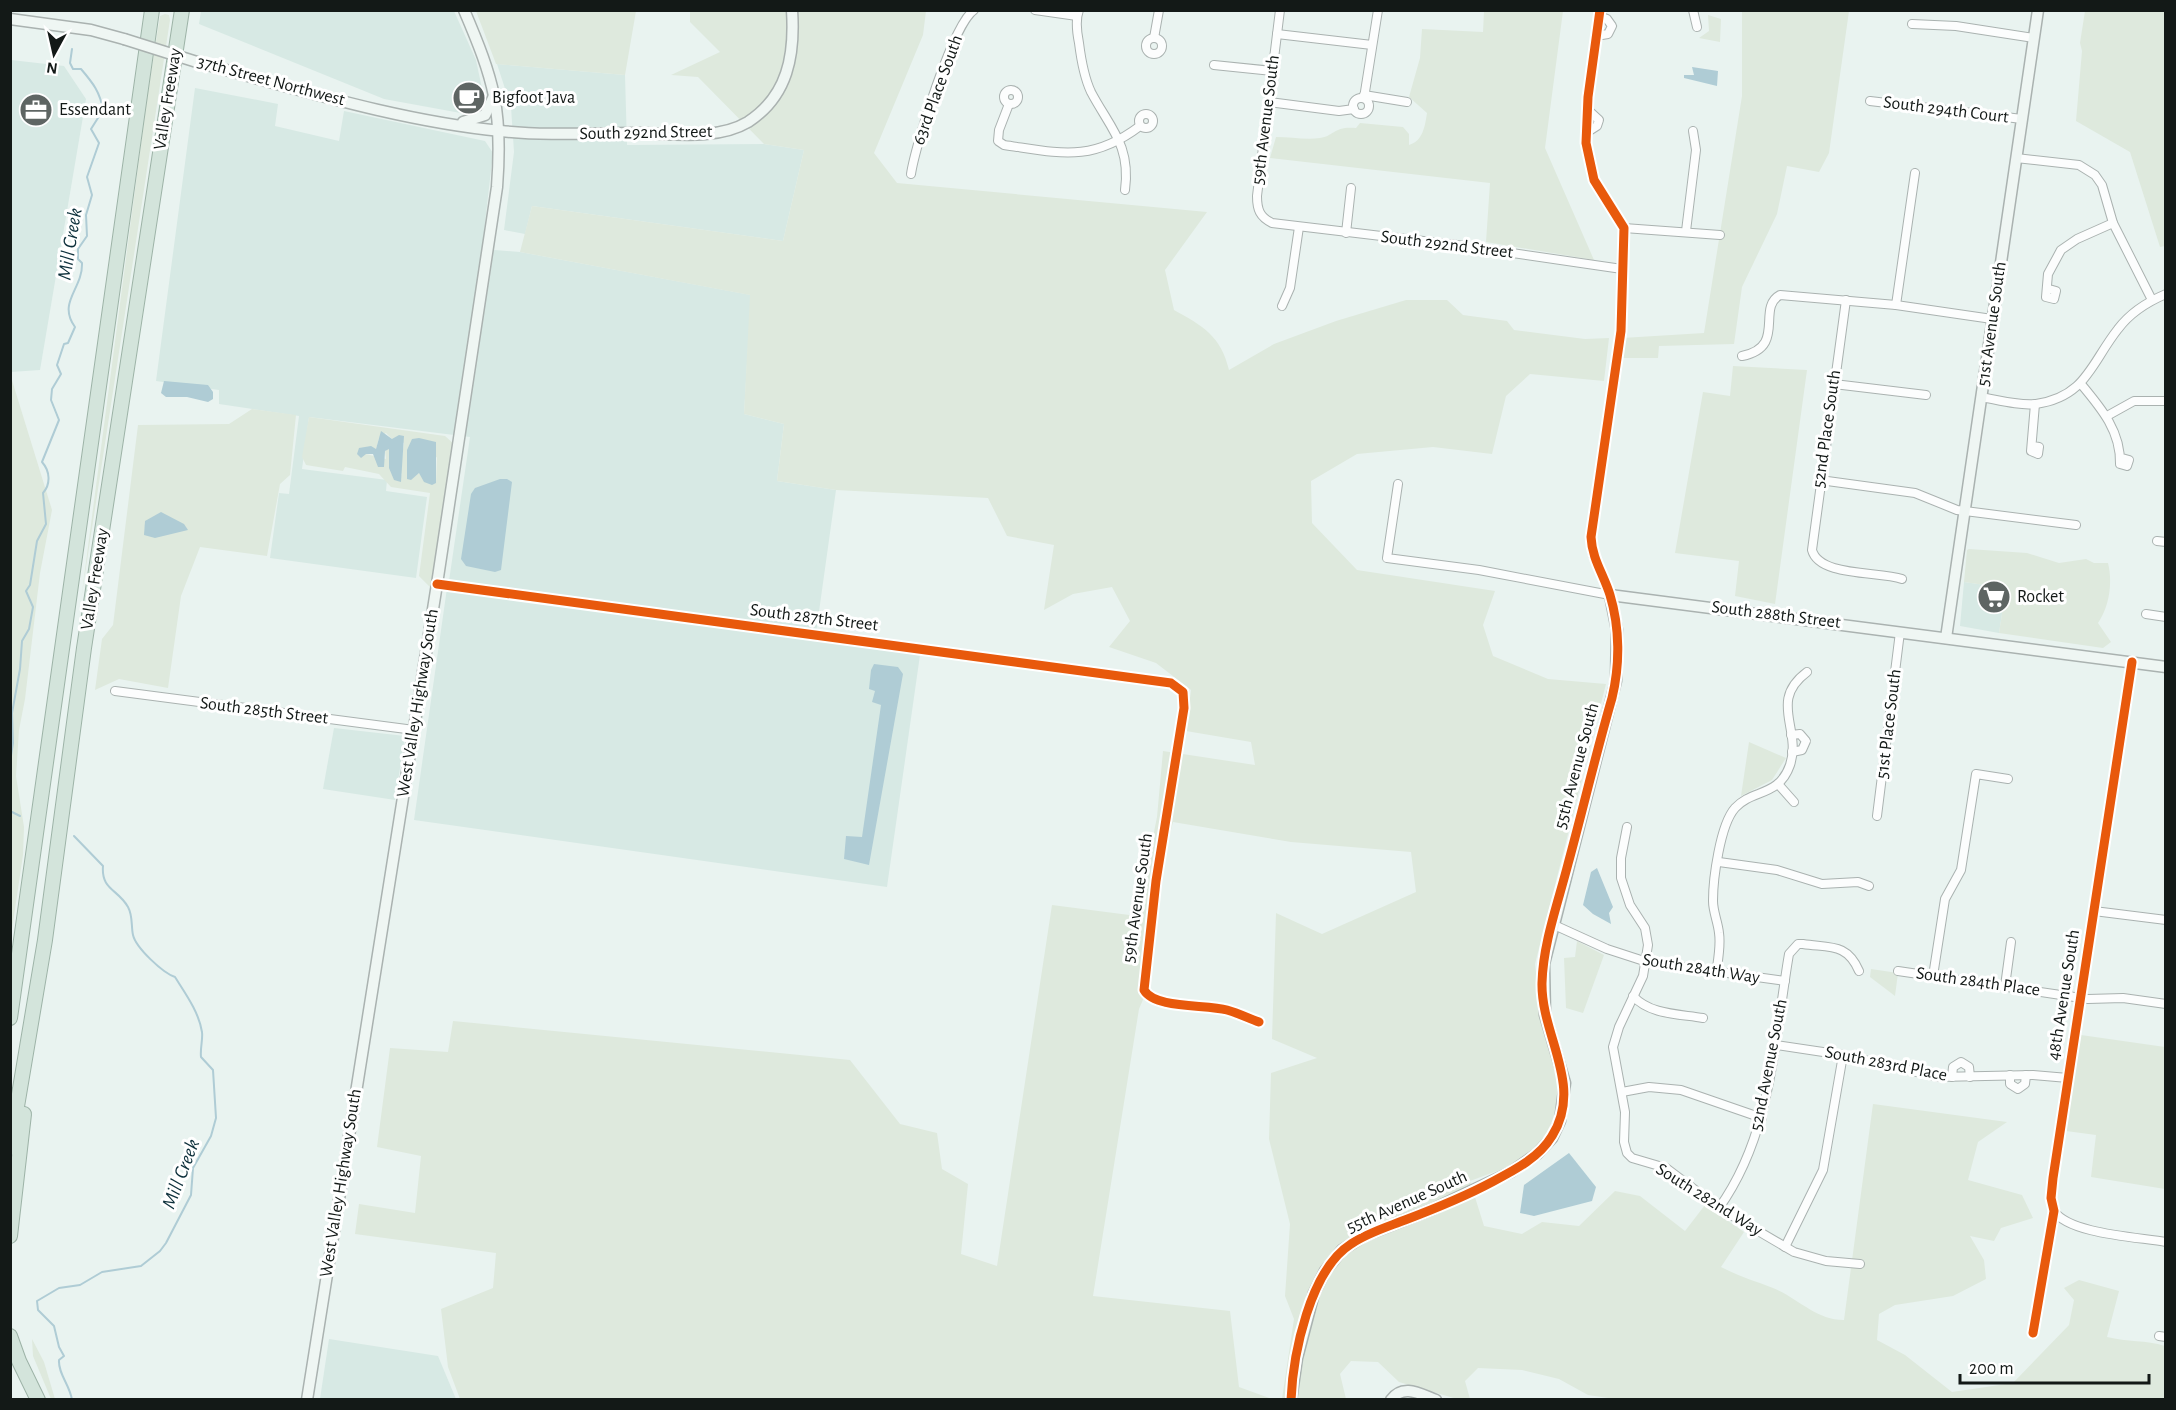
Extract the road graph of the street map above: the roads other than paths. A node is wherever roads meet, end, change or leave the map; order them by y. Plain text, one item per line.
1 (152, 10) edge
2 (182, 10) edge
3 (464, 10) edge
4 (792, 10) edge
5 (974, 10) edge
6 (1035, 10) edge
7 (1159, 10) edge
8 (1280, 10) edge
9 (1378, 10) edge
10 (1693, 10) edge
11 (2038, 10) edge
12 (1078, 13) edge
13 (1600, 13) edge
14 (966, 14) edge
15 (10, 19) edge
16 (1912, 24) dead end
17 (1697, 27) dead end
18 (1277, 34) junction
19 (1596, 36) junction
20 (1154, 38) dead end
21 (2034, 38) junction
22 (1372, 45) junction
23 (1214, 65) dead end
24 (1273, 71) junction
25 (494, 85) junction
26 (1364, 96) junction
27 (1870, 101) dead end
28 (1269, 102) junction
29 (1407, 102) dead end
30 (1009, 104) dead end
31 (1354, 109) junction
32 (1587, 110) junction
33 (2022, 119) junction
34 (454, 123) junction
35 (1140, 126) dead end
36 (499, 131) junction
37 (1693, 131) dead end
38 (1586, 133) junction
39 (1121, 141) junction
40 (2016, 158) junction
41 (1915, 173) dead end
42 (911, 174) dead end
43 (1351, 188) dead end
44 (1125, 190) dead end
45 (2114, 223) junction
46 (1272, 224) joint
47 (1299, 227) junction
48 (1624, 228) junction
49 (1686, 231) junction
50 (1346, 233) junction
51 (1720, 235) dead end
52 (1622, 269) junction
53 (2049, 289) dead end
54 (2166, 294) edge
55 (1846, 300) junction
56 (2152, 300) junction
57 (1896, 305) junction
58 (1282, 306) dead end
59 (1992, 319) junction
60 (1742, 356) dead end
61 (1834, 384) junction
62 (2081, 384) junction
63 (1926, 395) dead end
64 (1981, 397) junction
65 (2165, 401) edge
66 (2035, 404) junction
67 (2107, 416) junction
68 (2033, 446) dead end
69 (2122, 458) dead end
70 (1820, 480) junction
71 (1398, 484) dead end
72 (1964, 511) junction
73 (2076, 525) dead end
74 (1902, 579) dead end
75 (437, 584) junction
76 (1610, 595) junction
77 (2146, 614) dead end
78 (2166, 617) edge
79 (1900, 632) junction
80 (1946, 638) junction
81 (2132, 662) junction
82 (2166, 667) edge
83 (1808, 672) dead end
84 (115, 691) dead end
85 (1183, 692) joint
86 (414, 730) junction
87 (1791, 735) junction
88 (1792, 752) junction
89 (2008, 779) dead end
90 (1778, 784) junction
91 (1794, 802) dead end
92 (1877, 816) dead end
93 (1627, 827) dead end
94 (1719, 862) junction
95 (1869, 886) dead end
96 (2094, 911) junction
97 (2166, 920) edge
98 (1552, 924) junction
99 (45, 940) junction
100 (2011, 942) dead end
101 (1647, 962) junction
102 (1859, 971) dead end
103 (1898, 971) dead end
104 (1716, 974) junction
105 (1933, 976) junction
106 (1785, 981) junction
107 (2005, 986) junction
108 (1633, 996) junction
109 (2081, 998) junction
110 (2166, 1004) edge
111 (10, 1018) edge
112 (1703, 1018) dead end
113 (1259, 1022) dead end
114 (1776, 1045) junction
115 (1843, 1055) junction
116 (2010, 1075) junction
117 (2026, 1075) junction
118 (1952, 1077) junction
119 (1970, 1077) junction
120 (2068, 1078) junction
121 (1622, 1092) junction
122 (1762, 1118) junction
123 (10, 1148) edge
124 (1719, 1208) junction
125 (2054, 1211) junction
126 (10, 1236) edge
127 (2166, 1242) edge
128 (1785, 1247) junction
129 (1860, 1264) dead end
130 (2033, 1333) dead end
131 (10, 1336) edge
132 (38, 1400) edge
133 (307, 1400) edge
134 (1291, 1400) edge
135 (1391, 1400) edge
136 (1436, 1400) edge

1 - 111 highway, Valley Freeway
2 - 99 highway, Valley Freeway
3 - 25 main road, West Valley Highway South
4 - 36 main road, South 292nd Street
5 - 14 street, 63rd Place South
6 - 12 street
7 - 20 street
8 - 18 street, 59th Avenue South
9 - 22 street
10 - 17 street
11 - 21 main road, 51st Avenue South
12 - 39 street
13 - 19 street
13 - 19 street
14 - 42 street, 63rd Place South
15 - 34 main road, 37th Street Northwest, bridge
16 - 21 street
18 - 22 street
18 - 24 street, 59th Avenue South
19 - 32 street
21 - 33 main road, 51st Avenue South
22 - 26 street
23 - 24 street
24 - 28 street, 59th Avenue South
25 - 34 main road
25 - 36 main road, West Valley Highway South
26 - 29 street
26 - 31 street
26 - 31 street
27 - 33 street, South 294th Court
28 - 31 street
28 - 46 street, 59th Avenue South
30 - 39 street
32 - 38 street
32 - 38 street
33 - 40 main road, 51st Avenue South
34 - 36 main road, 37th Street Northwest
35 - 39 street
36 - 75 main road, West Valley Highway South
37 - 49 street
38 - 48 street
39 - 44 street
40 - 45 street
40 - 59 main road, 51st Avenue South
41 - 57 street
43 - 50 street
45 - 53 street
45 - 56 street
46 - 47 street, South 292nd Street
47 - 50 street, South 292nd Street
47 - 58 street
48 - 49 street
48 - 52 street, 55th Avenue South
49 - 51 street
50 - 52 street, South 292nd Street
52 - 76 street, 55th Avenue South
54 - 56 street
55 - 57 street
55 - 60 street
55 - 61 street, 52nd Place South
56 - 62 street
57 - 59 street
59 - 64 main road, 51st Avenue South
61 - 63 street
61 - 70 street, 52nd Place South
62 - 66 street
62 - 67 street
64 - 66 street
64 - 72 main road, 51st Avenue South
65 - 67 street
66 - 68 street
67 - 69 street
70 - 72 street
70 - 74 street, 52nd Place South
71 - 76 street, South 288th Street
72 - 73 street
72 - 80 main road, 51st Avenue South
75 - 85 street, South 287th Street
75 - 86 main road, West Valley Highway South
76 - 79 main road, South 288th Street
76 - 98 main road, 55th Avenue South
77 - 78 street
79 - 80 main road, South 288th Street
79 - 92 street, 51st Place South
80 - 81 main road, South 288th Street
81 - 82 main road, South 288th Street
81 - 96 street, 48th Avenue South
83 - 87 street
84 - 86 street, South 285th Street
85 - 113 street, 59th Avenue South
86 - 133 main road, West Valley Highway South
87 - 88 street
87 - 88 street
88 - 90 street
89 - 105 street
90 - 91 street
90 - 94 street
93 - 101 street
94 - 95 street
94 - 104 street
96 - 97 street
96 - 109 street, 48th Avenue South
98 - 101 street, South 284th Way
98 - 134 main road, 55th Avenue South
99 - 123 highway, Valley Freeway
99 - 126 highway
100 - 107 street
101 - 104 street, South 284th Way
101 - 108 street
102 - 106 street, 52nd Avenue South
103 - 105 street, South 284th Place
104 - 106 street, South 284th Way
105 - 107 street, South 284th Place
106 - 114 street, 52nd Avenue South
107 - 109 street, South 284th Place
108 - 112 street
108 - 121 street
109 - 110 street, South 284th Place
109 - 120 street, 48th Avenue South
114 - 115 street, South 283rd Place
114 - 122 street, 52nd Avenue South
115 - 118 street, South 283rd Place
115 - 128 street
116 - 117 street, South 283rd Place
116 - 117 street
116 - 119 street, South 283rd Place
117 - 120 street, South 283rd Place
118 - 119 street, South 283rd Place
118 - 119 street
120 - 125 street, 48th Avenue South
121 - 122 street
121 - 124 street, South 282nd Way
122 - 124 street, 52nd Avenue South
124 - 128 street, South 282nd Way
125 - 127 street
125 - 130 street, 48th Avenue South
128 - 129 street, South 282nd Way
131 - 132 highway
135 - 136 main road

